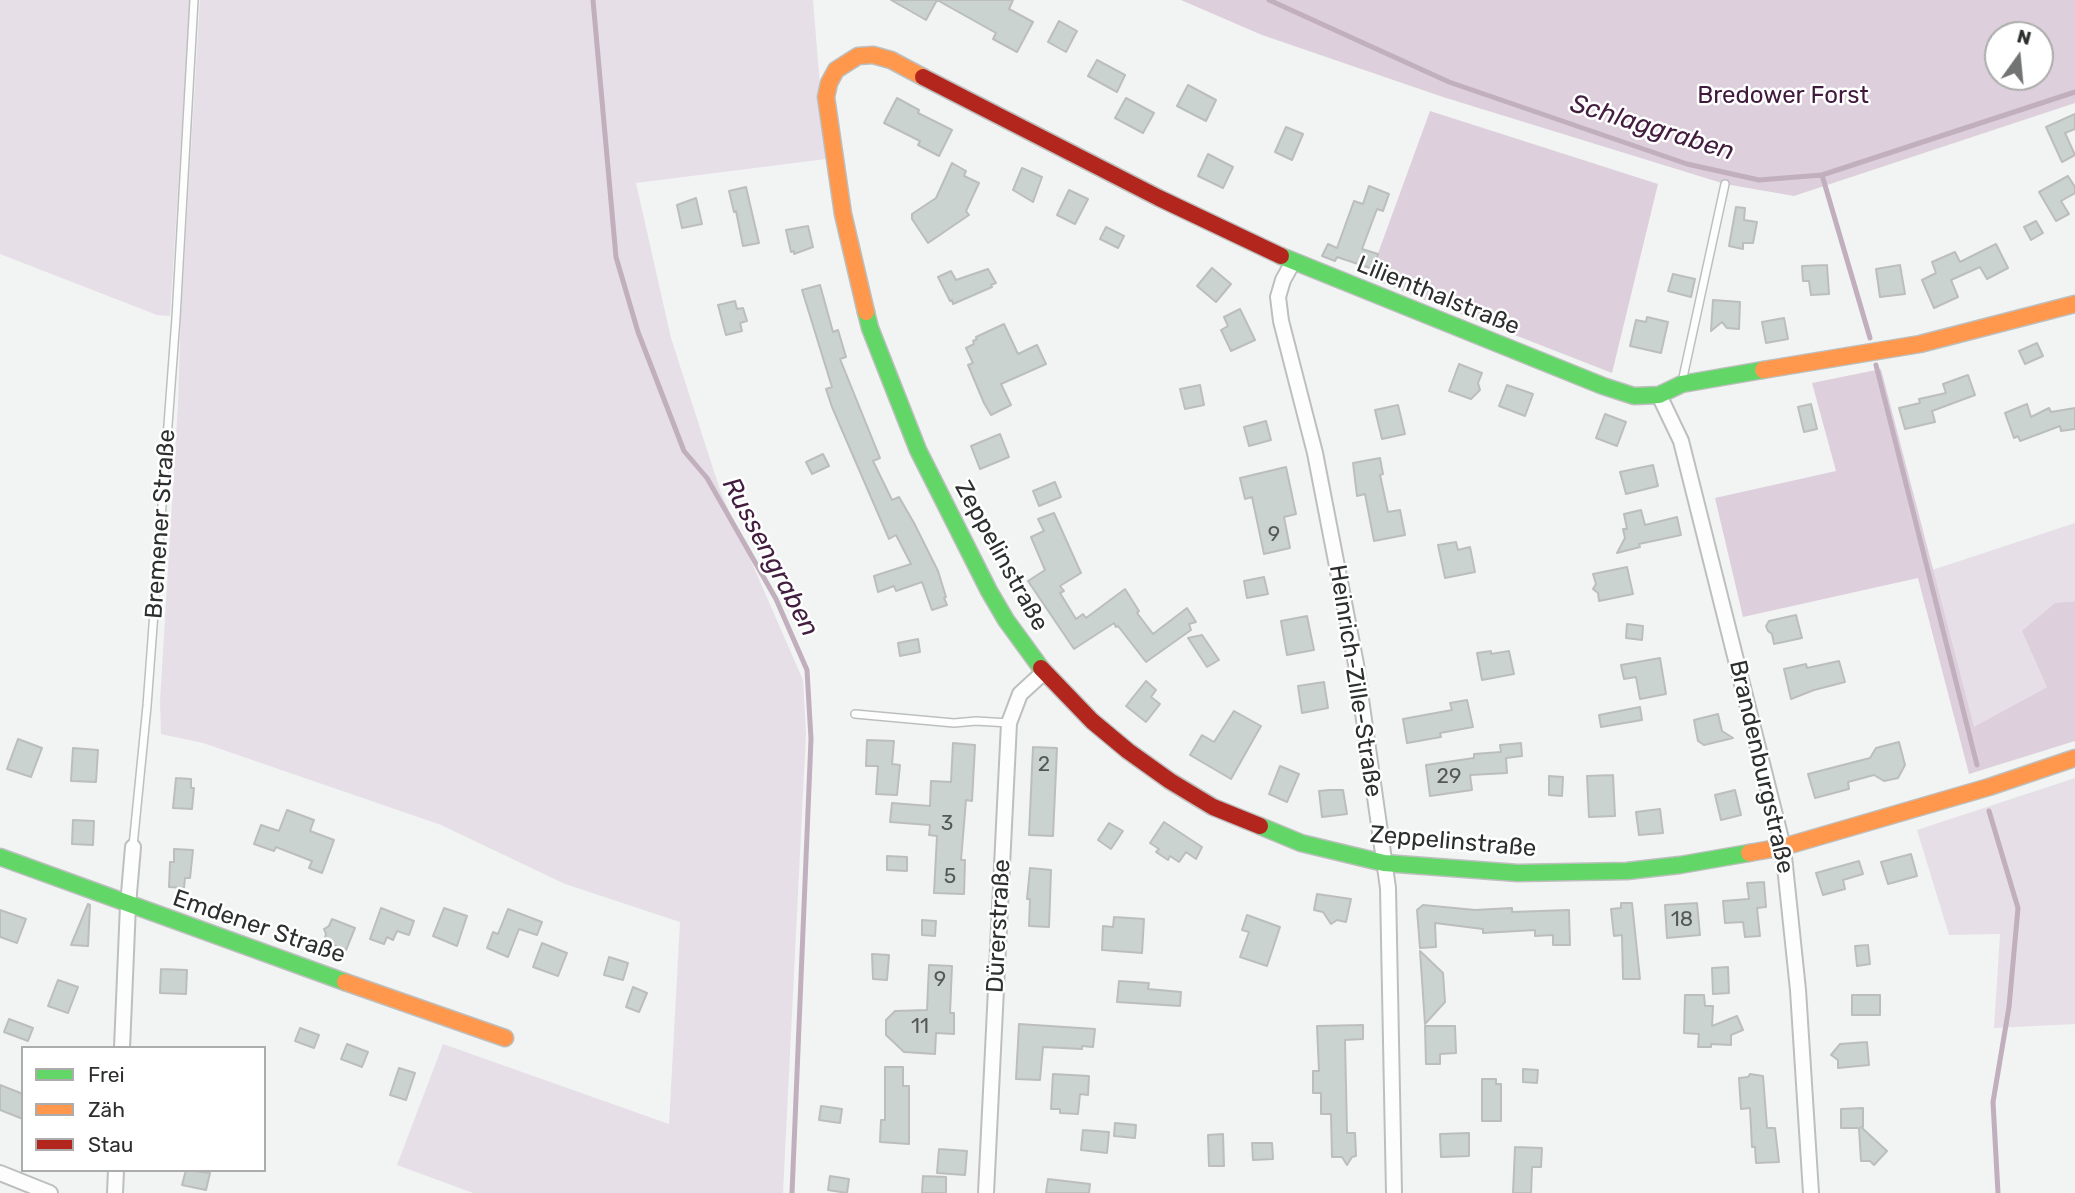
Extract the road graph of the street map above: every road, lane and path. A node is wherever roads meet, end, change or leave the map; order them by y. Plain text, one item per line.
1 (194, 0) edge
2 (828, 83) joint
3 (1725, 184) dead end
4 (1293, 262) junction
5 (2075, 304) edge
6 (1682, 384) junction
7 (1659, 395) junction
8 (1044, 672) junction
9 (855, 714) dead end
10 (1009, 723) junction
11 (2075, 758) edge
12 (133, 847) joint
13 (1783, 847) junction
14 (0, 857) edge
15 (1384, 863) junction
16 (128, 905) junction
17 (505, 1038) dead end
18 (122, 1046) edge
19 (116, 1172) edge
20 (0, 1173) edge
21 (50, 1193) edge
22 (116, 1193) edge
23 (986, 1193) edge
24 (1394, 1193) edge
25 (1811, 1193) edge

1 - 12 lane, Bremener Straße
2 - 4 street, Lilienthalstraße
2 - 8 street, Zeppelinstraße
3 - 6 lane
4 - 7 street, Lilienthalstraße
4 - 15 street, Heinrich-Zille-Straße
5 - 6 street, Lilienthalstraße
6 - 7 street, Lilienthalstraße
7 - 13 street, Brandenburgstraße
8 - 10 street, Dürerstraße
8 - 15 street, Zeppelinstraße
9 - 10 lane
10 - 23 street, Dürerstraße
11 - 13 street, Zeppelinstraße
12 - 16 street, Bremener Straße
13 - 15 street, Zeppelinstraße
13 - 25 street, Brandenburgstraße
14 - 16 street, Emdener Straße
15 - 24 street, Heinrich-Zille-Straße
16 - 17 street, Emdener Straße
16 - 18 street, Bremener Straße
19 - 22 street
20 - 21 street

